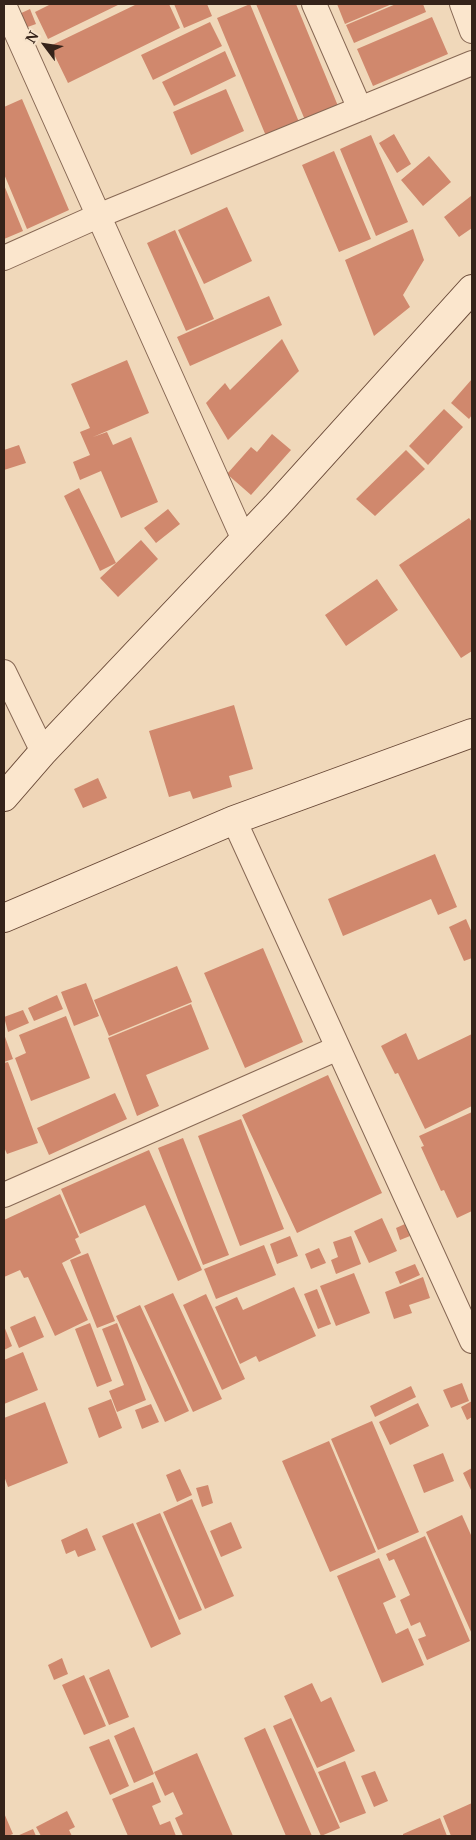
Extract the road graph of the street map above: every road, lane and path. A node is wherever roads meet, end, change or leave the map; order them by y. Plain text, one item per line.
1 (314, 4) edge
2 (462, 4) edge
3 (4, 5) edge
4 (472, 31) edge
5 (472, 64) edge
6 (360, 109) junction
7 (98, 216) junction
8 (4, 258) edge
9 (472, 289) edge
10 (244, 540) junction
11 (4, 672) edge
12 (472, 733) edge
13 (44, 752) junction
14 (4, 797) edge
15 (234, 820) junction
16 (4, 918) edge
17 (338, 1048) junction
18 (4, 1195) edge
19 (467, 1317) edge
20 (472, 1341) edge

1 - 6 street
2 - 4 street
3 - 7 street
5 - 6 street
6 - 7 street
7 - 8 street
7 - 10 street
9 - 10 street
10 - 13 street
11 - 13 street
12 - 15 street
13 - 14 street
15 - 16 street
15 - 17 street
17 - 18 street
17 - 19 street
19 - 20 street

